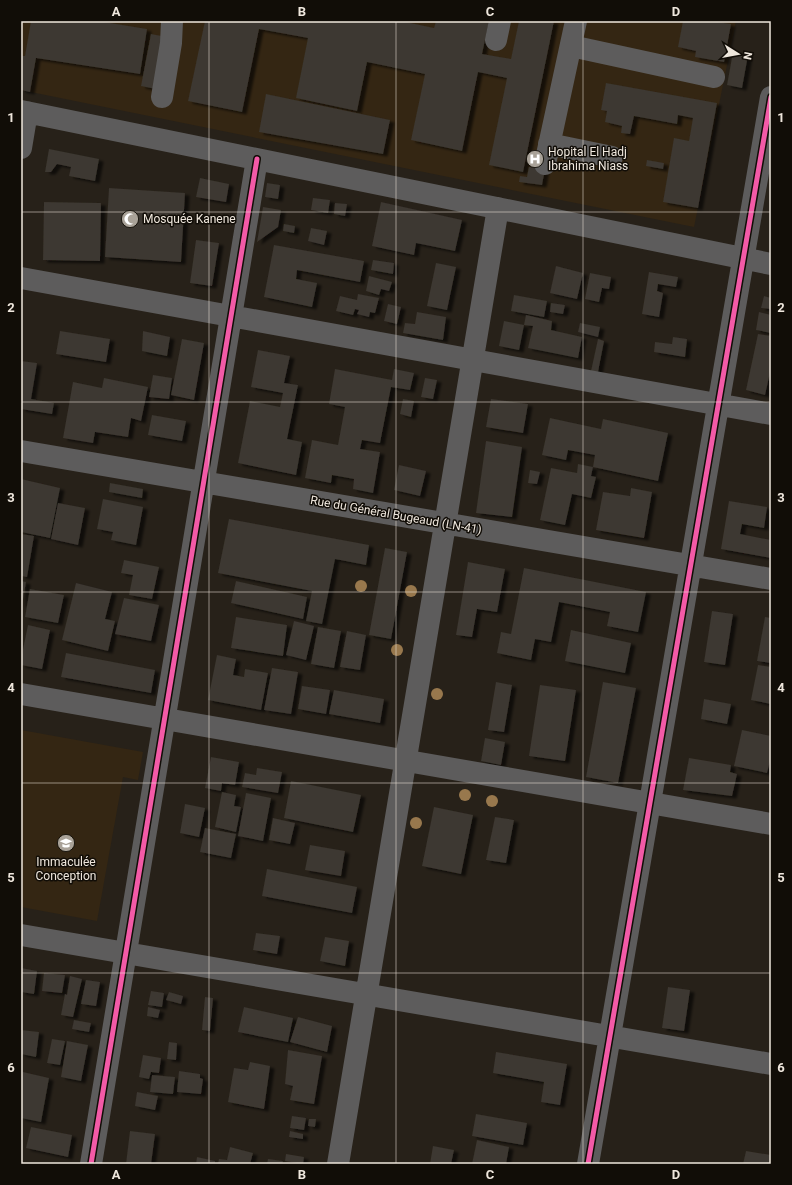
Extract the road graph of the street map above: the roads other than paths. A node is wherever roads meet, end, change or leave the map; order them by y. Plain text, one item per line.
1 (172, 21) edge
2 (576, 21) edge
3 (571, 46) junction
4 (714, 77) dead end
5 (162, 97) dead end
6 (771, 98) edge
7 (24, 112) edge
8 (21, 148) edge
9 (612, 157) dead end
10 (257, 159) junction
11 (498, 208) junction
12 (744, 258) junction
13 (771, 264) edge
14 (21, 278) edge
15 (231, 316) junction
16 (472, 360) junction
17 (719, 404) junction
18 (771, 414) edge
19 (21, 451) edge
20 (204, 482) junction
21 (445, 524) junction
22 (691, 566) junction
23 (771, 579) edge
24 (21, 694) edge
25 (164, 718) junction
26 (405, 760) junction
27 (650, 803) junction
28 (771, 824) edge
29 (21, 935) edge
30 (126, 953) junction
31 (366, 994) junction
32 (610, 1036) junction
33 (771, 1064) edge
34 (91, 1164) edge
35 (338, 1164) edge
36 (588, 1164) edge

1 - 5 street
2 - 3 street
3 - 4 street
3 - 9 street
6 - 12 street
7 - 8 street
7 - 10 street
10 - 11 street
10 - 15 street
11 - 12 street
11 - 16 street
12 - 13 street
12 - 17 street
14 - 15 street
15 - 16 street
15 - 20 street
16 - 17 street
16 - 21 street
17 - 18 street
17 - 22 street
19 - 20 street, Rue du Général Bugeaud (LN-41)
20 - 21 street, Rue du Général Bugeaud (LN-41)
20 - 25 street
21 - 22 street, Rue du Général Bugeaud (LN-41)
21 - 26 street
22 - 23 street, Rue du Général Bugeaud (LN-41)
22 - 27 street
24 - 25 street
25 - 26 street
25 - 30 street
26 - 27 street
26 - 31 street
27 - 28 street
27 - 32 street
29 - 30 street
30 - 31 street
30 - 34 street
31 - 32 street
31 - 35 street
32 - 33 street
32 - 36 street

